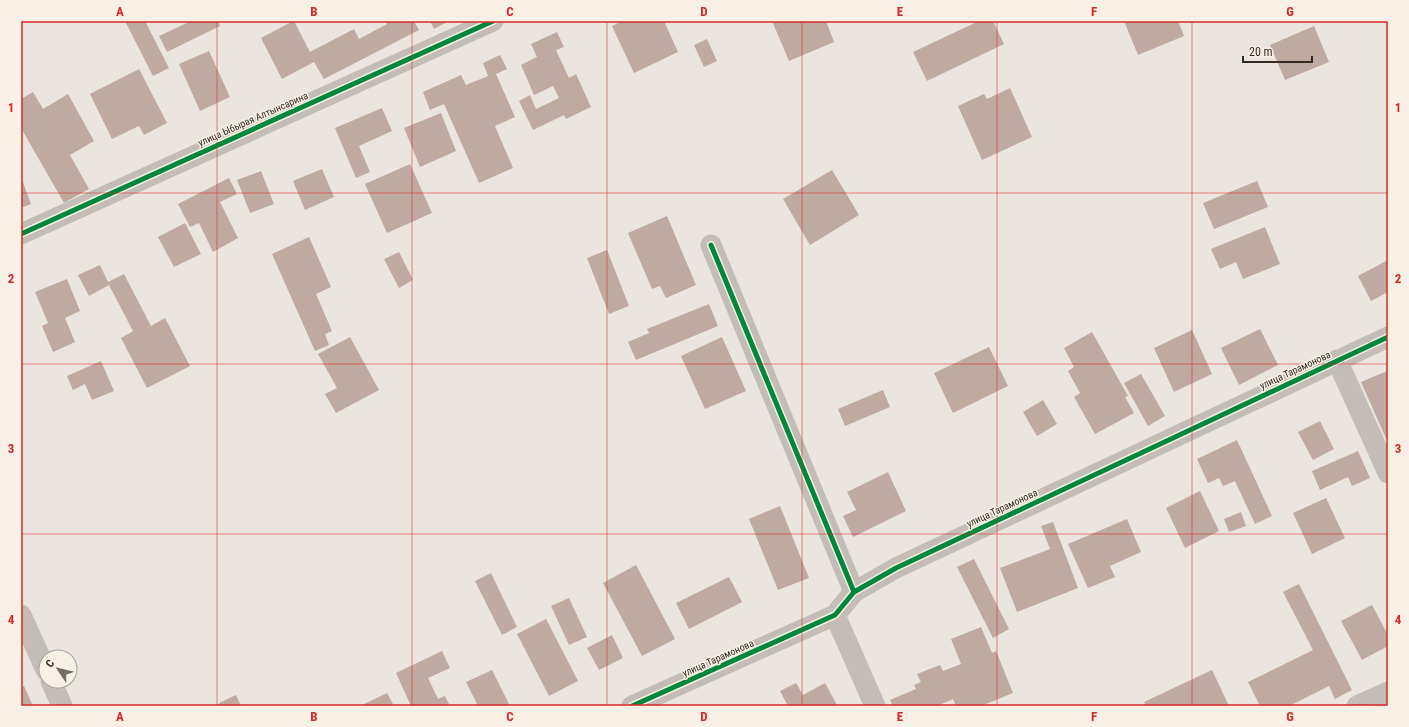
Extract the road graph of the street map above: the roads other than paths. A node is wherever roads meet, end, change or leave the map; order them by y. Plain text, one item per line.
1 (493, 21) edge
2 (21, 234) edge
3 (711, 245) dead end
4 (1388, 337) edge
5 (1337, 360) junction
6 (1388, 473) edge
7 (854, 592) junction
8 (21, 615) edge
9 (835, 615) junction
10 (38, 652) edge
11 (55, 689) edge
12 (1388, 692) edge
13 (62, 706) edge
14 (632, 706) edge
15 (875, 706) edge
16 (1357, 706) edge

1 - 2 street, улица Ыбырая Алтынсарина
3 - 7 street
4 - 5 street, улица Тарамонова
5 - 6 street
5 - 7 street, улица Тарамонова
7 - 9 street, улица Тарамонова
8 - 10 street
9 - 14 street, улица Тарамонова
9 - 15 street
11 - 13 street
12 - 16 street

